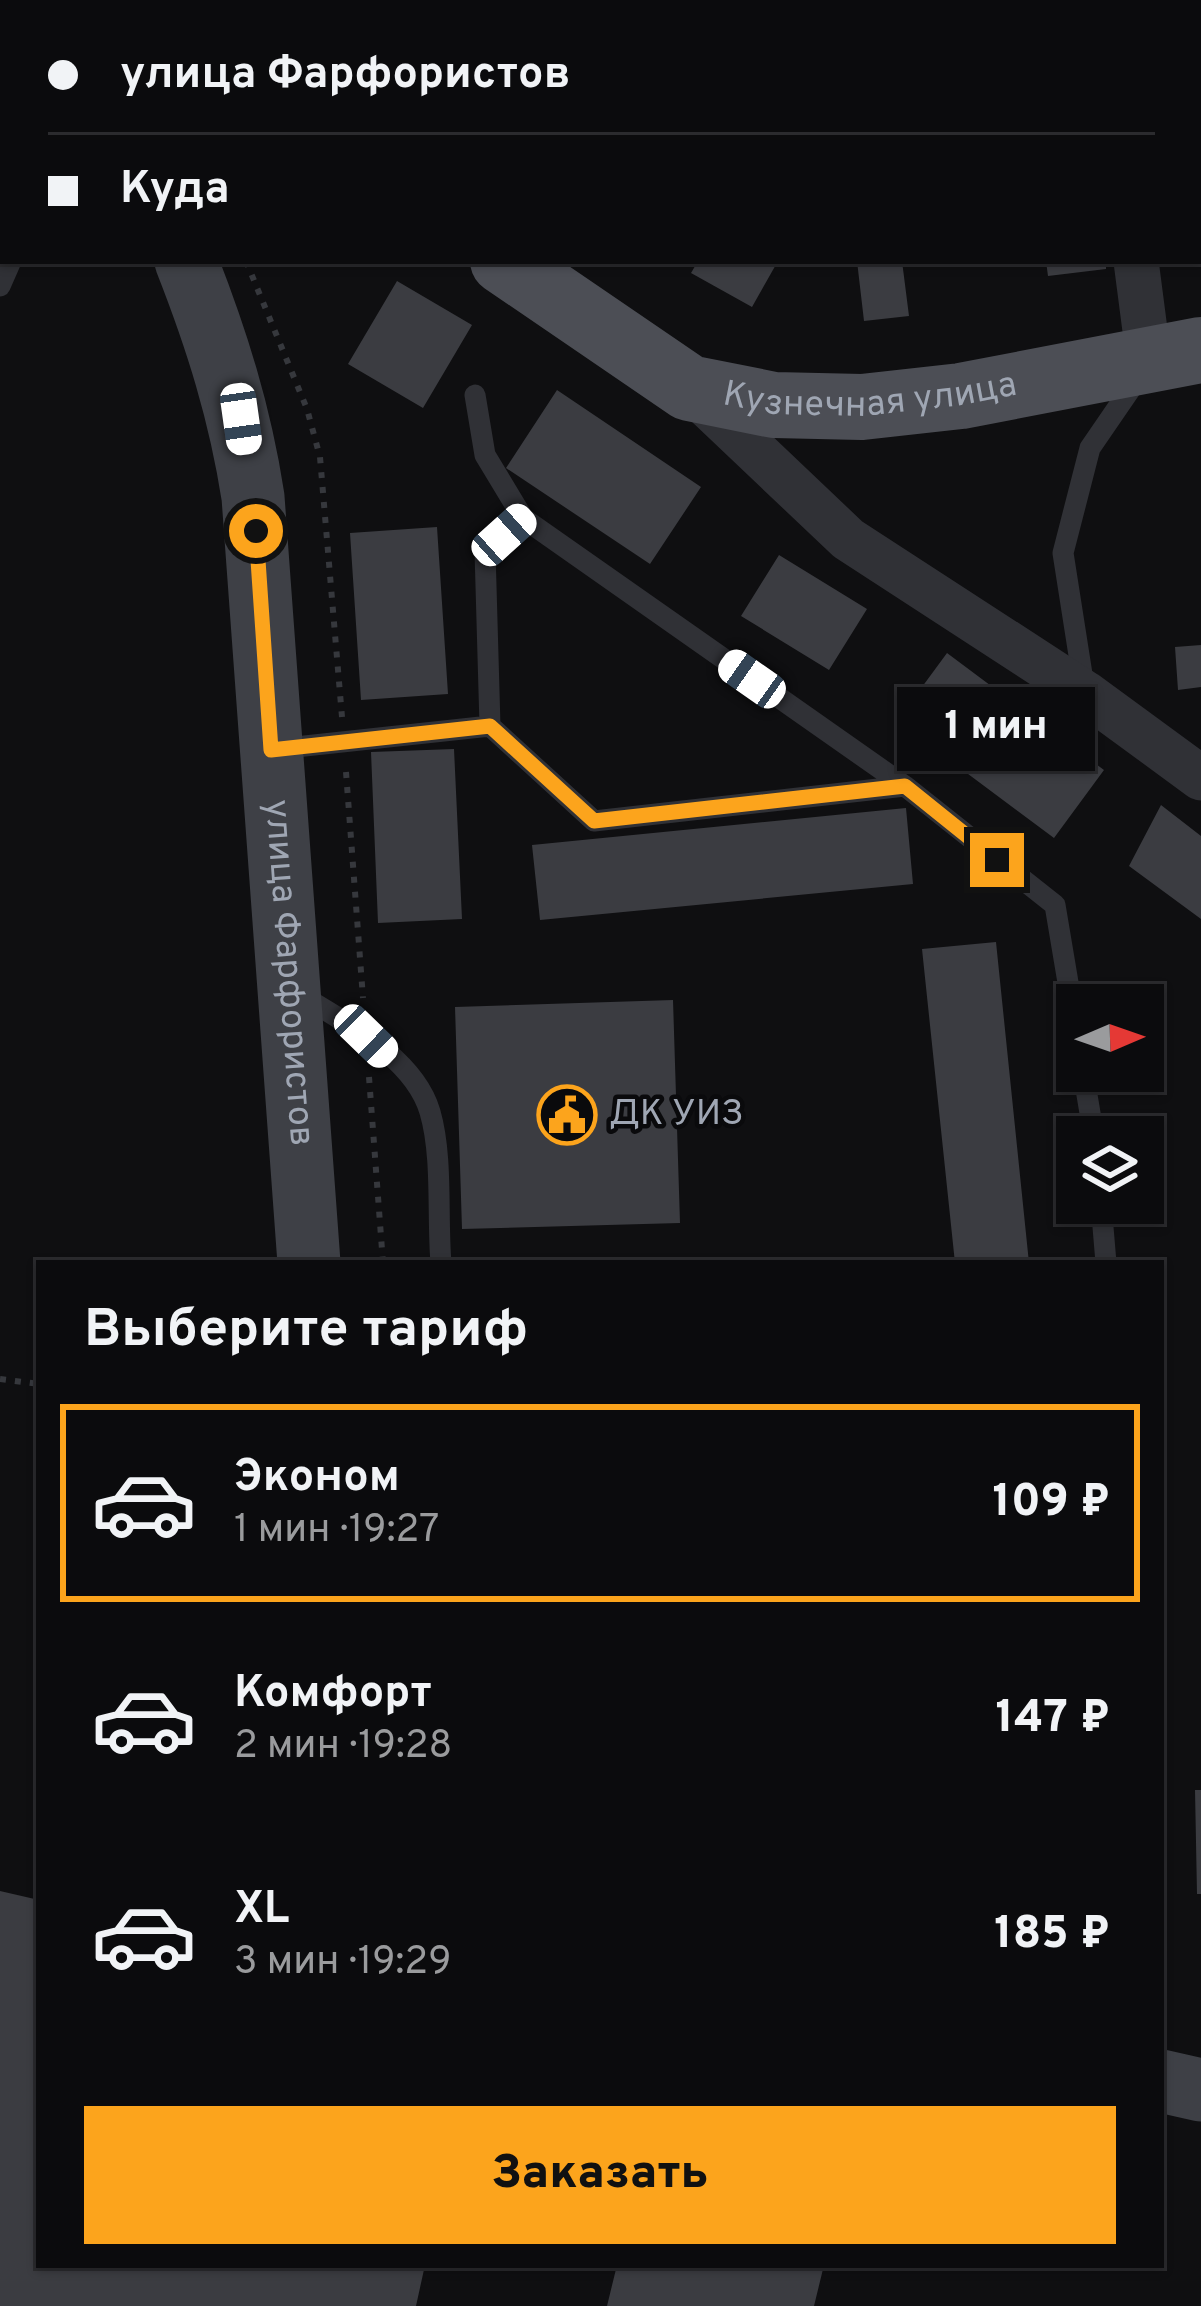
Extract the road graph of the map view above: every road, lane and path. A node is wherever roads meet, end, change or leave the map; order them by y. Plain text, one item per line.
1 (187, 264) edge
2 (507, 264) edge
3 (1137, 264) edge
4 (1175, 355) edge
5 (689, 388) junction
6 (475, 395) dead end
7 (523, 518) junction
8 (1085, 694) junction
9 (490, 726) junction
10 (271, 750) junction
11 (1201, 778) edge
12 (905, 786) junction
13 (1068, 984) edge
14 (289, 987) junction
15 (1102, 1224) edge
16 (309, 1260) edge
17 (441, 1260) edge
18 (1106, 1260) edge
19 (0, 1379) edge
20 (36, 1384) edge
21 (1164, 2082) edge
22 (1201, 2090) edge

1 - 10 street, улица Фарфористов
2 - 5 main road, Кузнечная улица
3 - 4 street
4 - 5 main road, Кузнечная улица
4 - 8 lane
5 - 8 street
6 - 7 lane
7 - 9 lane
7 - 12 lane
8 - 11 street
9 - 10 lane
9 - 12 lane
10 - 14 street, улица Фарфористов
12 - 13 lane
14 - 16 street, улица Фарфористов
14 - 17 lane
15 - 18 lane
19 - 20 path
21 - 22 street

